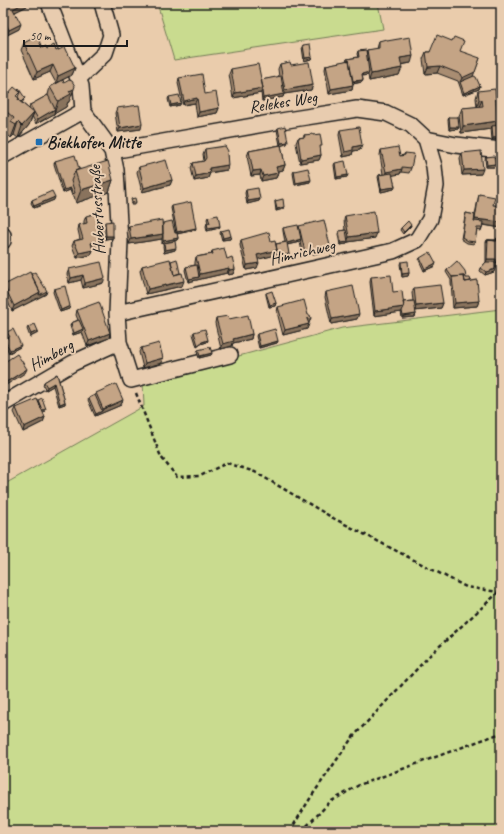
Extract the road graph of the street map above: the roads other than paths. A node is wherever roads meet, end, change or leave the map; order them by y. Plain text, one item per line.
1 (49, 3) edge
2 (102, 3) edge
3 (78, 79) junction
4 (83, 111) junction
5 (426, 139) junction
6 (501, 150) edge
7 (112, 151) junction
8 (3, 156) edge
9 (3, 235) edge
10 (3, 241) edge
11 (117, 313) junction
12 (119, 342) junction
13 (230, 355) dead end
14 (3, 404) edge

1 - 3 street
2 - 3 street
3 - 4 street
4 - 7 street, Hubertusstraße
4 - 8 street
5 - 6 street
5 - 7 street, Relekes Weg
5 - 11 street, Himrichweg
7 - 11 street, Hubertusstraße
9 - 10 street
11 - 12 street, Hubertusstraße
12 - 13 street, Hubertusstraße
12 - 14 street, Himberg

